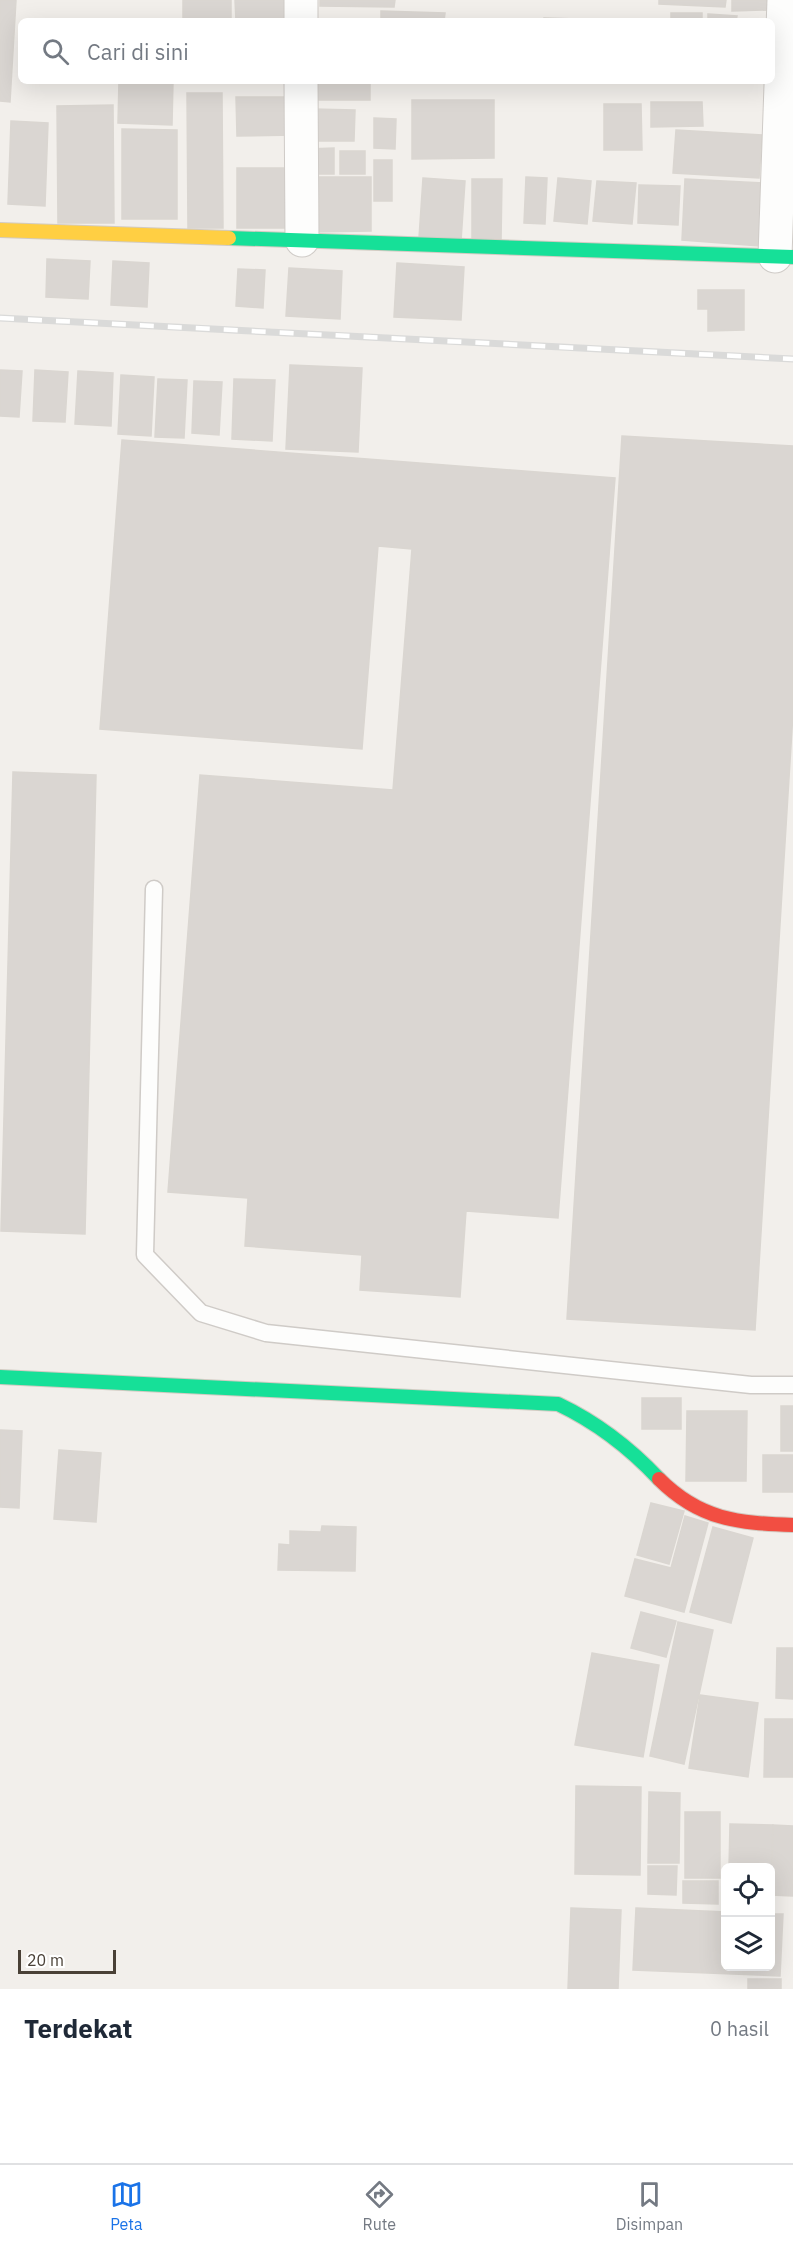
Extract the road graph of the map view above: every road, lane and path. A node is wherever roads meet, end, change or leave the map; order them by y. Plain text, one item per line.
1 (301, 0) edge
2 (784, 0) edge
3 (301, 18) edge
4 (302, 84) edge
5 (0, 230) edge
6 (303, 240) junction
7 (784, 257) edge
8 (154, 889) dead end
9 (0, 1377) edge
10 (793, 1385) edge
11 (793, 1525) edge

1 - 3 street
2 - 7 street
4 - 6 street
5 - 6 street
6 - 7 street
8 - 10 lane
9 - 11 street

